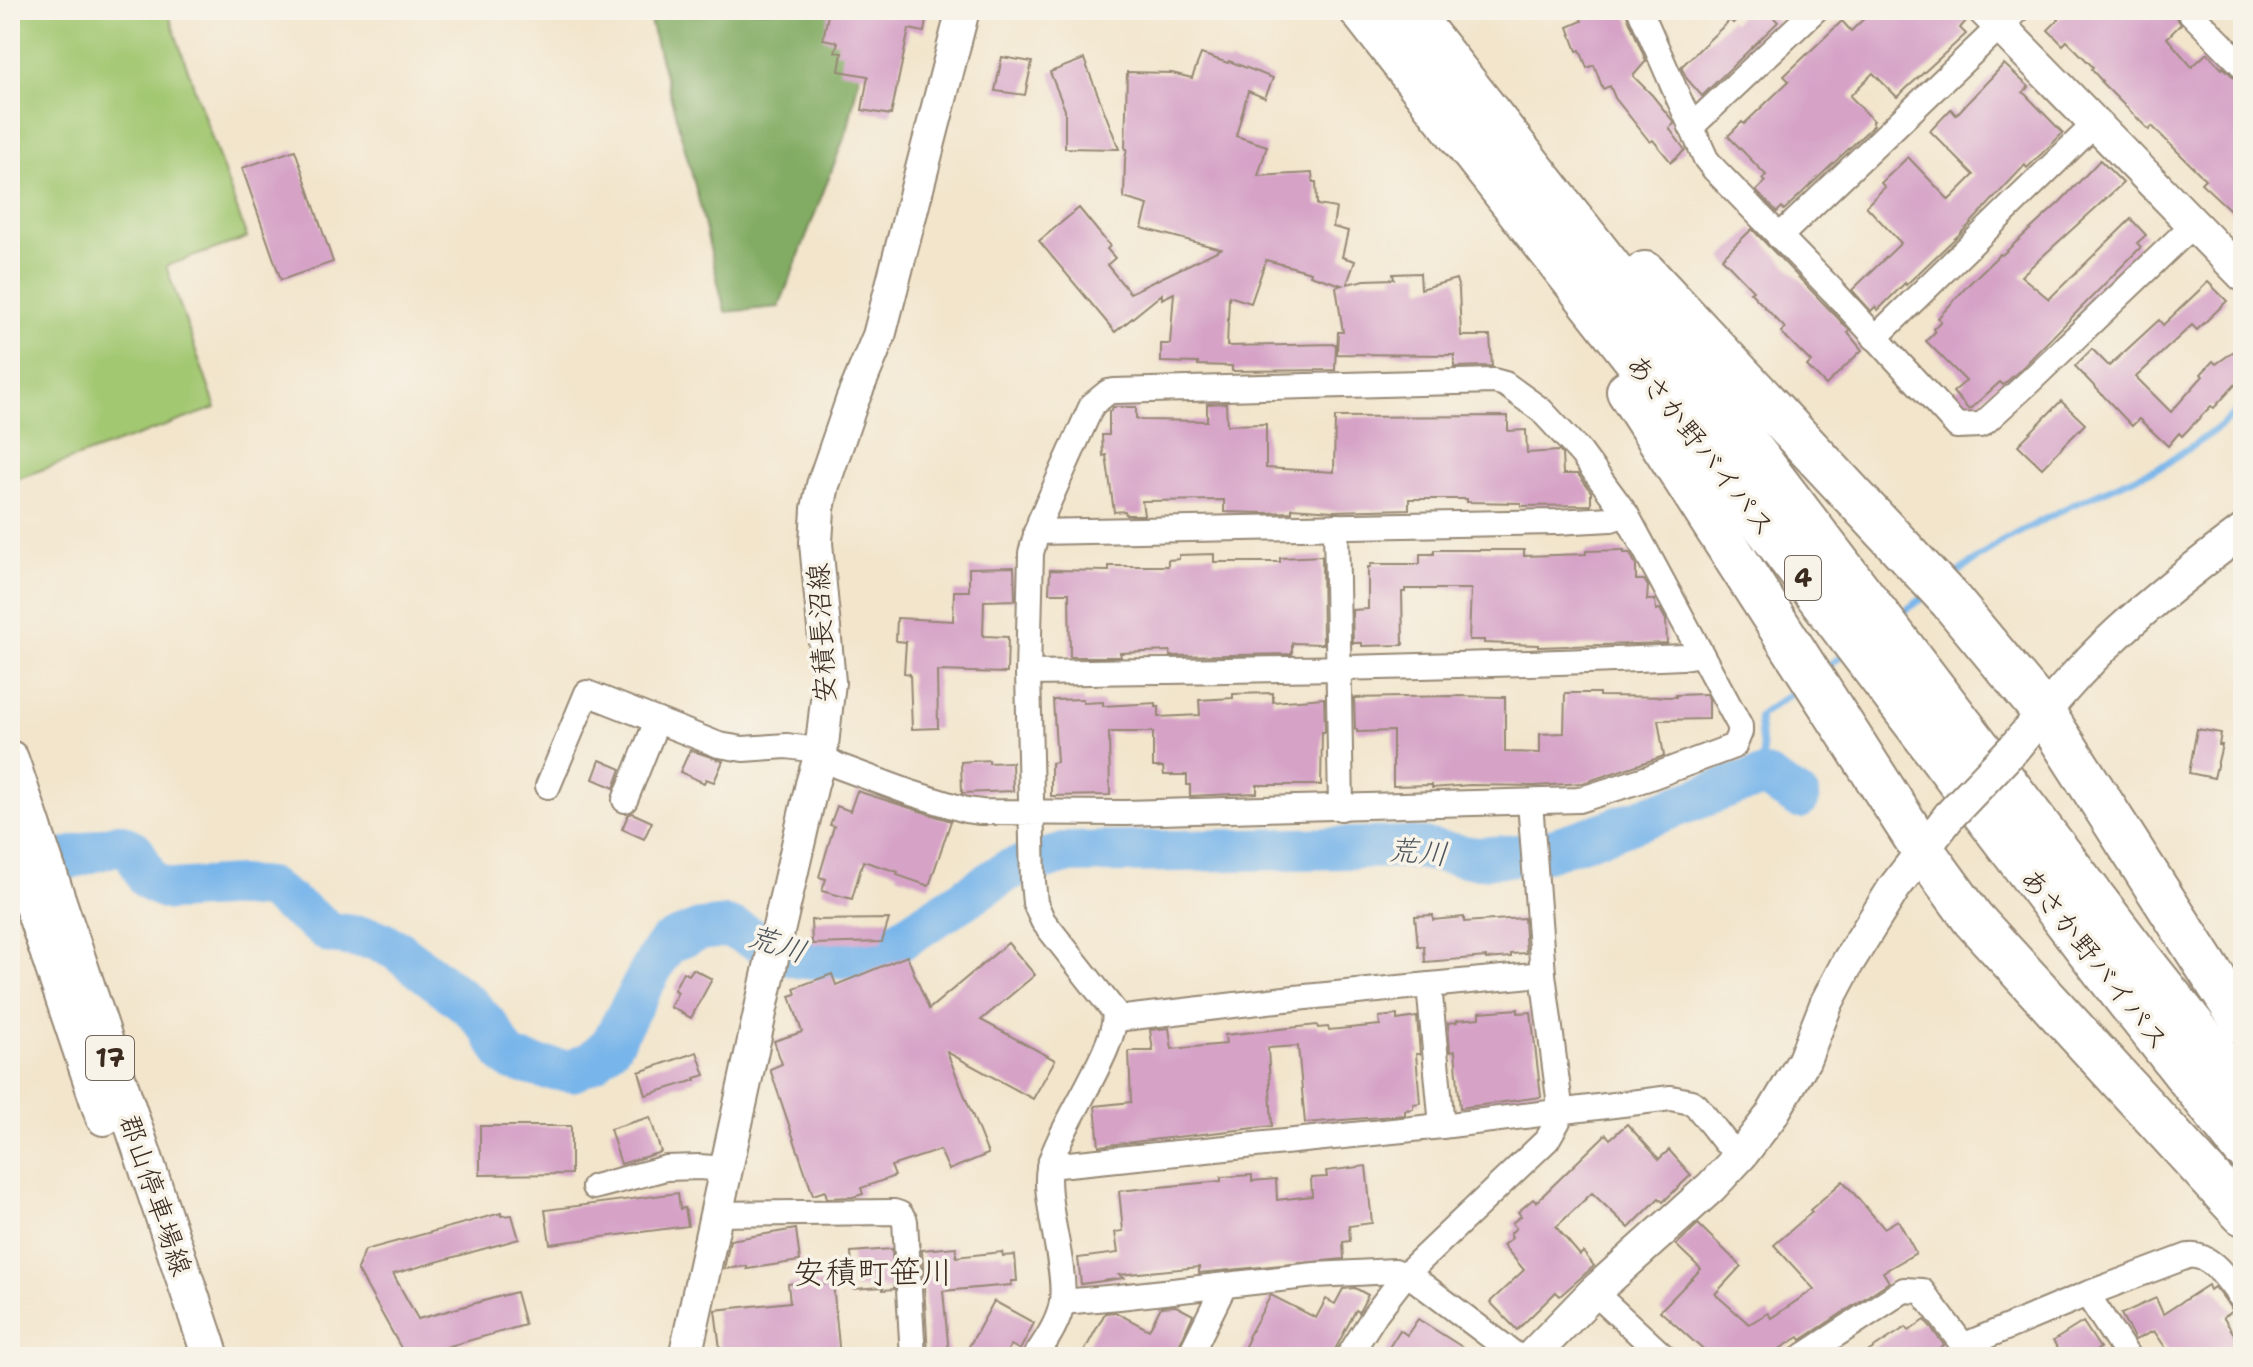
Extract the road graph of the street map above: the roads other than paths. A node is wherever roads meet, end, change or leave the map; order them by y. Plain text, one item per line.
1 (963, 10) edge
2 (1361, 10) edge
3 (1408, 10) edge
4 (1640, 10) edge
5 (1815, 10) edge
6 (2188, 10) edge
7 (2001, 16) edge
8 (2243, 66) edge
9 (1428, 95) junction
10 (1481, 102) junction
11 (2095, 124) junction
12 (1691, 127) junction
13 (2194, 224) junction
14 (1779, 237) junction
15 (2243, 275) edge
16 (1875, 338) junction
17 (1626, 514) junction
18 (1336, 526) junction
19 (2243, 531) edge
20 (1036, 532) junction
21 (1701, 654) junction
22 (1339, 669) junction
23 (1028, 673) junction
24 (2044, 713) junction
25 (657, 721) junction
26 (821, 754) junction
27 (10, 759) edge
28 (548, 786) dead end
29 (625, 800) dead end
30 (1530, 802) junction
31 (1341, 808) junction
32 (1030, 814) junction
33 (10, 838) edge
34 (1922, 849) junction
35 (1543, 974) junction
36 (1429, 985) junction
37 (1116, 1019) junction
38 (2243, 1023) edge
39 (2243, 1088) edge
40 (1559, 1112) junction
41 (1442, 1126) junction
42 (2243, 1148) edge
43 (1741, 1155) junction
44 (1049, 1166) junction
45 (726, 1169) junction
46 (594, 1187) dead end
47 (715, 1214) junction
48 (2243, 1214) edge
49 (1406, 1274) junction
50 (1224, 1286) junction
51 (1594, 1292) junction
52 (2087, 1294) junction
53 (2243, 1300) edge
54 (1062, 1302) junction
55 (1968, 1351) edge
56 (184, 1357) edge
57 (211, 1357) edge
58 (685, 1357) edge
59 (913, 1357) edge
60 (1035, 1357) edge
61 (1189, 1357) edge
62 (1348, 1357) edge
63 (1518, 1357) edge
64 (1531, 1357) edge
65 (1664, 1357) edge
66 (1802, 1357) edge
67 (2128, 1357) edge

1 - 26 street, 安積長沼線
2 - 9 highway, あさか野バイパス / 4
3 - 10 highway, あさか野バイパス / 4
4 - 12 street
5 - 12 street
6 - 8 street
7 - 11 street
7 - 14 street
9 - 34 highway
9 - 42 highway, あさか野バイパス / 4
10 - 24 highway
10 - 39 highway, あさか野バイパス / 4
11 - 13 street
11 - 16 street
12 - 14 street
13 - 15 street
13 - 16 street
14 - 16 street
17 - 18 street
17 - 20 street
17 - 21 street
18 - 20 street
18 - 22 street
19 - 24 street
20 - 23 street
21 - 22 street
21 - 30 street
22 - 23 street
22 - 31 street
23 - 32 street
24 - 34 street, bridge
24 - 38 highway
25 - 26 street
25 - 28 street
25 - 29 street
26 - 32 street
26 - 45 street, 安積長沼線
27 - 57 main road, 郡山停車場線 / 17
30 - 31 street
30 - 35 street
31 - 32 street
32 - 37 street
33 - 56 main road, 郡山停車場線 / 17
34 - 43 street
34 - 48 highway
35 - 36 street
35 - 40 street
36 - 37 street
36 - 41 street
37 - 44 street
40 - 41 street
40 - 43 street
40 - 49 street
41 - 44 street
43 - 51 street
44 - 54 street
45 - 46 street
45 - 47 street, 安積長沼線
47 - 58 street, 安積長沼線
47 - 59 street
49 - 50 street
49 - 62 street
49 - 63 street
50 - 54 street
50 - 61 street
51 - 64 street
51 - 65 street
52 - 53 street
52 - 55 street
52 - 67 street
54 - 60 street
55 - 66 street

